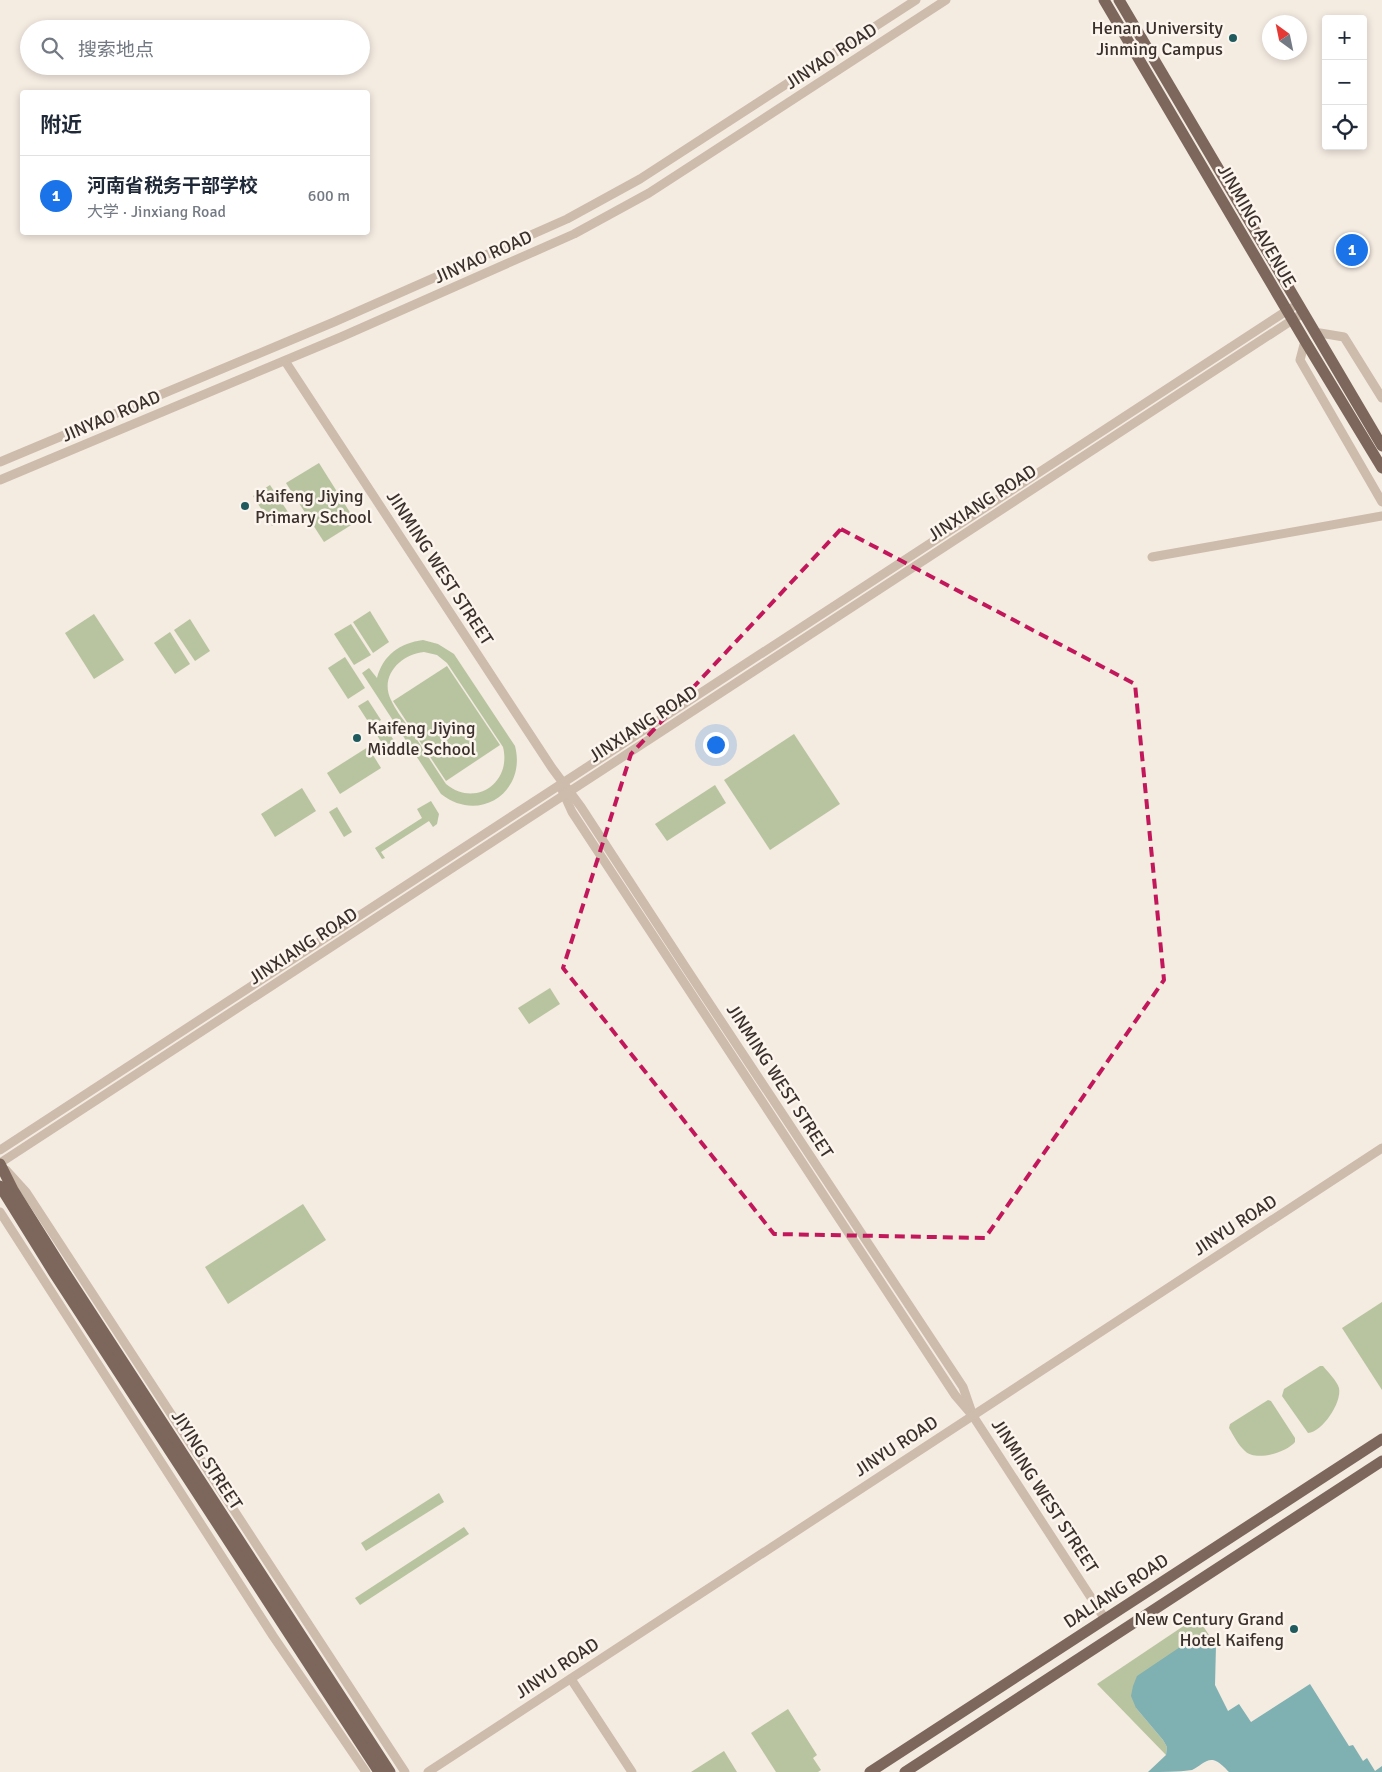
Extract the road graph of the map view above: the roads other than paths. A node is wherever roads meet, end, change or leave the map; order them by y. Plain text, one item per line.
1 (916, 0) edge
2 (946, 0) edge
3 (1104, 0) edge
4 (1119, 0) edge
5 (1301, 309) junction
6 (1290, 316) junction
7 (1314, 332) junction
8 (1304, 341) junction
9 (285, 361) junction
10 (1382, 398) edge
11 (1382, 446) edge
12 (0, 462) edge
13 (1382, 468) edge
14 (0, 480) edge
15 (1382, 502) edge
16 (1382, 516) edge
17 (1152, 557) dead end
18 (561, 784) junction
19 (567, 793) junction
20 (1382, 1148) edge
21 (0, 1150) edge
22 (0, 1163) edge
23 (0, 1186) edge
24 (0, 1212) edge
25 (973, 1416) junction
26 (1382, 1439) edge
27 (1382, 1461) edge
28 (1105, 1619) junction
29 (571, 1679) junction
30 (366, 1772) edge
31 (380, 1772) edge
32 (390, 1772) edge
33 (405, 1772) edge
34 (428, 1772) edge
35 (632, 1772) edge
36 (870, 1772) edge
37 (905, 1772) edge

1 - 12 street, JINYAO ROAD
2 - 9 street, JINYAO ROAD
3 - 6 main road, JINMING AVENUE
4 - 5 main road, JINMING AVENUE
5 - 6 street, JINXIANG ROAD
5 - 7 main road, JINMING AVENUE
6 - 8 main road, JINMING AVENUE
6 - 18 street, JINXIANG ROAD
6 - 19 street, JINXIANG ROAD
7 - 10 street
7 - 11 main road, JINMING AVENUE
8 - 13 main road, JINMING AVENUE
8 - 15 street
9 - 14 street, JINYAO ROAD
9 - 18 street, JINMING WEST STREET
16 - 17 street
18 - 19 street, JINMING WEST STREET
18 - 21 street, JINXIANG ROAD
19 - 22 street, JINXIANG ROAD
19 - 25 street, JINMING WEST STREET
20 - 25 street, JINYU ROAD
22 - 32 main road, JIYING STREET
22 - 33 street
23 - 31 main road, JIYING STREET
24 - 30 street
25 - 28 street, JINMING WEST STREET
25 - 29 street, JINYU ROAD
26 - 28 main road, DALIANG ROAD
27 - 37 main road, DALIANG ROAD
28 - 36 main road, DALIANG ROAD
29 - 34 street, JINYU ROAD
29 - 35 street

